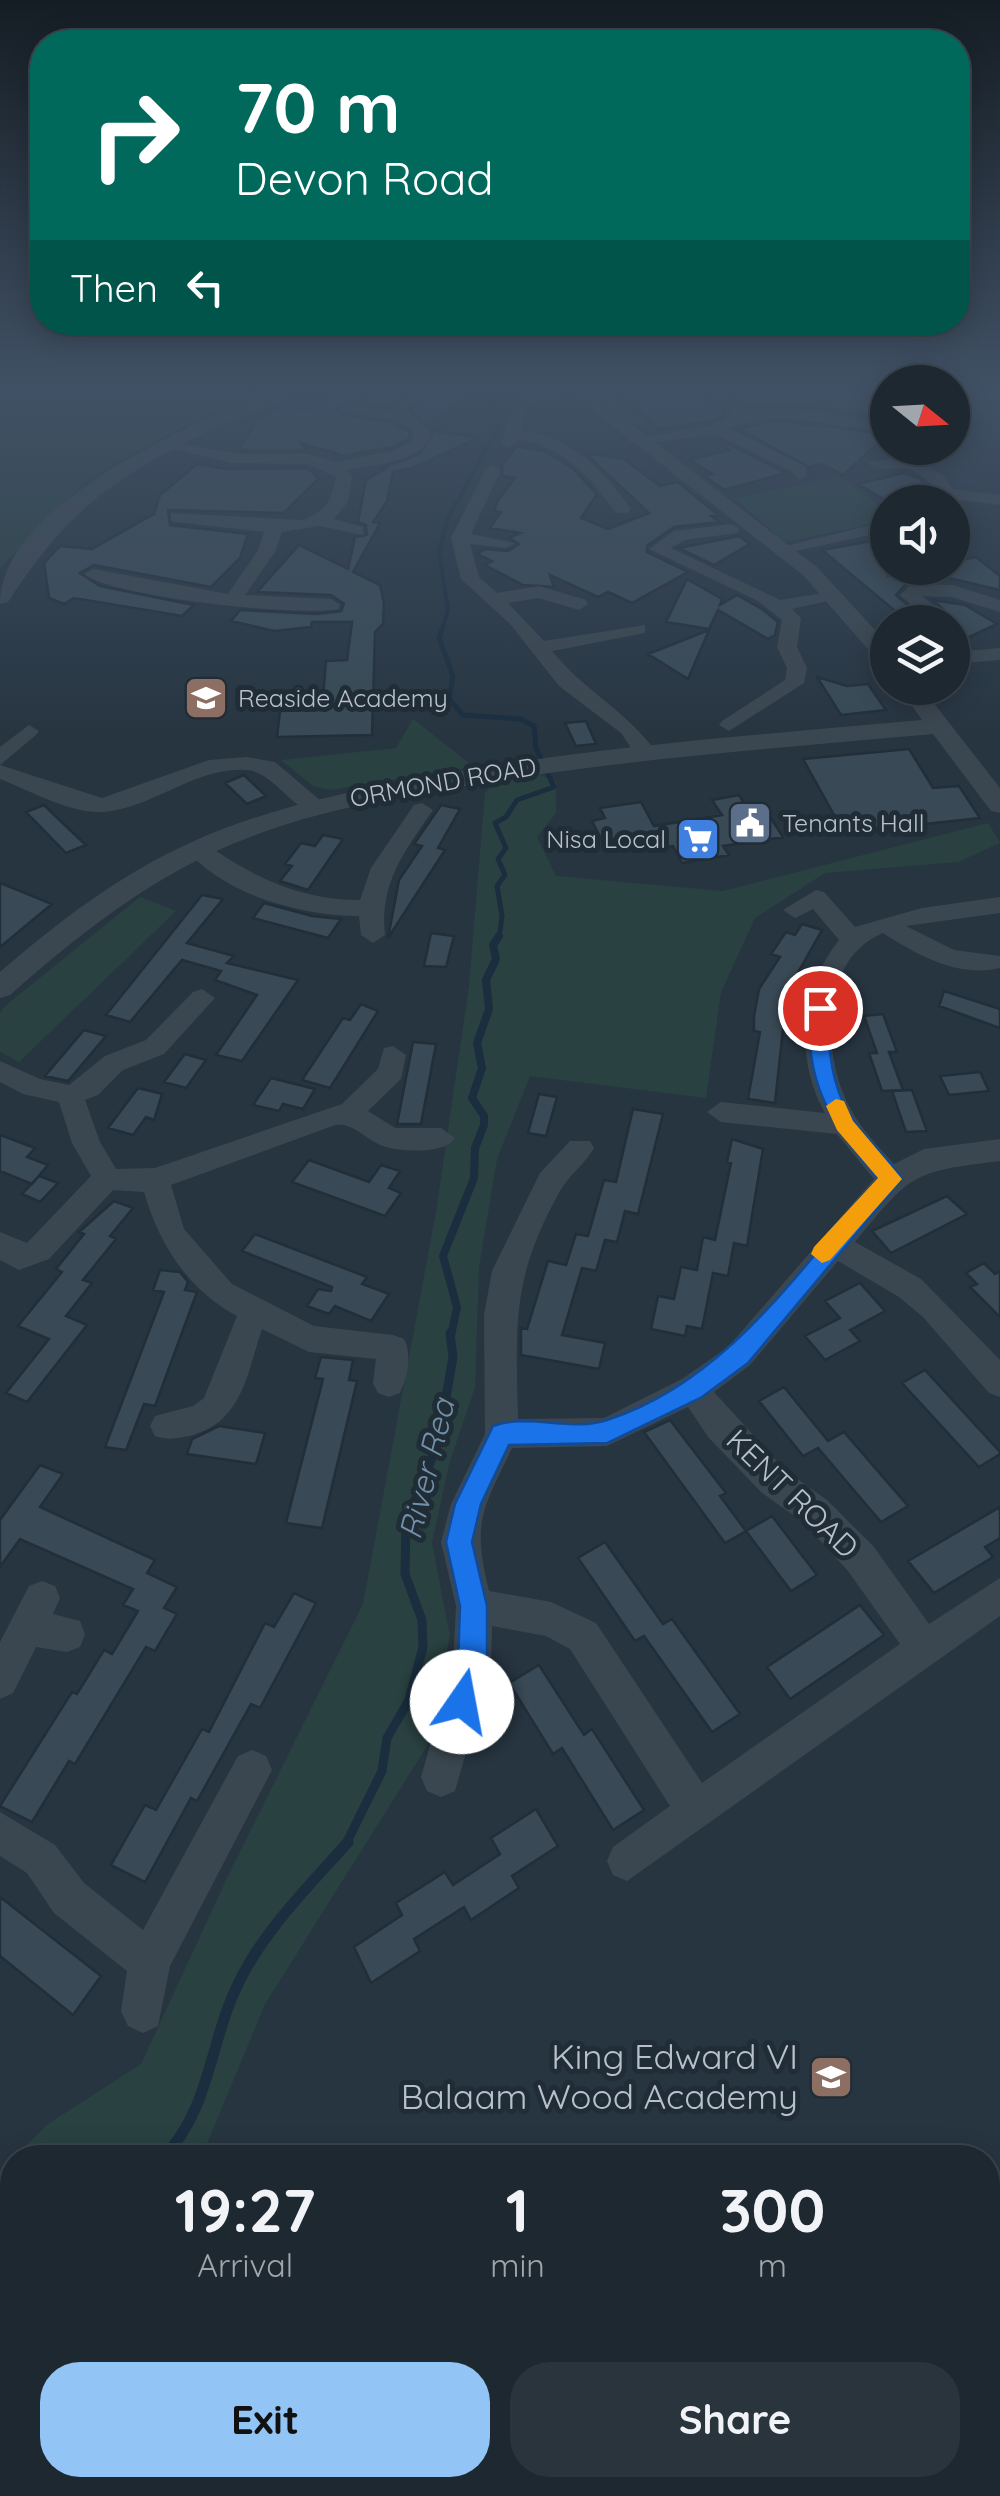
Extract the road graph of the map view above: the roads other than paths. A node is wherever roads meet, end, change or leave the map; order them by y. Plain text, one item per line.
1 (72, 503) edge
2 (339, 503) edge
3 (477, 503) edge
4 (617, 503) edge
5 (722, 503) edge
6 (622, 509) dead end
7 (970, 510) edge
8 (177, 516) dead end
9 (1000, 516) edge
10 (321, 520) junction
11 (274, 529) junction
12 (732, 529) dead end
13 (870, 530) edge
14 (357, 531) dead end
15 (460, 538) junction
16 (506, 543) dead end
17 (782, 548) junction
18 (98, 579) dead end
19 (0, 597) edge
20 (235, 597) junction
21 (836, 597) junction
22 (496, 599) junction
23 (322, 602) dead end
24 (579, 604) dead end
25 (780, 605) junction
26 (918, 605) edge
27 (1000, 606) edge
28 (638, 629) dead end
29 (870, 637) edge
30 (541, 648) junction
31 (999, 656) edge
32 (970, 657) edge
33 (923, 705) edge
34 (728, 725) dead end
35 (938, 726) junction
36 (29, 731) dead end
37 (645, 752) junction
38 (0, 759) edge
39 (5, 780) edge
40 (111, 783) dead end
41 (150, 790) junction
42 (1000, 805) edge
43 (317, 807) junction
44 (422, 810) dead end
45 (198, 849) junction
46 (1000, 905) edge
47 (368, 908) junction
48 (795, 910) dead end
49 (885, 924) junction
50 (373, 935) dead end
51 (852, 939) junction
52 (993, 962) dead end
53 (0, 988) edge
54 (202, 998) dead end
55 (393, 1055) dead end
56 (0, 1070) edge
57 (70, 1095) junction
58 (720, 1112) dead end
59 (350, 1113) junction
60 (844, 1124) junction
61 (441, 1138) dead end
62 (580, 1148) dead end
63 (1000, 1150) edge
64 (107, 1178) junction
65 (155, 1179) junction
66 (891, 1179) junction
67 (832, 1243) junction
68 (0, 1244) edge
69 (254, 1313) junction
70 (389, 1383) dead end
71 (1000, 1383) edge
72 (693, 1389) junction
73 (167, 1426) dead end
74 (502, 1434) junction
75 (1000, 1594) edge
76 (474, 1606) junction
77 (67, 1634) dead end
78 (924, 1648) junction
79 (0, 1680) edge
80 (252, 1770) dead end
81 (441, 1777) dead end
82 (696, 1811) junction
83 (0, 1832) edge
84 (627, 1861) dead end
85 (149, 1962) junction
86 (143, 2011) dead end

1 - 19 street
2 - 10 street
3 - 15 street
4 - 6 street
5 - 17 street
7 - 9 street
8 - 11 street
10 - 11 street
10 - 14 street
11 - 20 street
12 - 25 street
13 - 17 street
15 - 16 street
15 - 22 street
17 - 21 street
18 - 20 street
20 - 23 street
21 - 25 street
21 - 29 street
22 - 24 street
22 - 30 street
25 - 34 street
26 - 27 street
28 - 30 street
30 - 37 street
31 - 32 street
33 - 35 street
35 - 37 street, ORMOND ROAD
35 - 42 street
36 - 38 street
37 - 43 street, ORMOND ROAD
39 - 41 street
40 - 41 street
41 - 43 street
43 - 45 street, ORMOND ROAD
44 - 47 street
45 - 47 street
45 - 53 street, ORMOND ROAD
46 - 49 street
47 - 50 street
48 - 51 street
49 - 51 street
49 - 52 street
51 - 60 street
54 - 57 street
55 - 59 street
56 - 57 street
57 - 64 street
58 - 60 street
59 - 61 street
59 - 65 street
60 - 66 street
62 - 74 street
63 - 66 street
64 - 65 street
64 - 68 street
65 - 69 street
66 - 67 street
67 - 71 street
67 - 72 street
69 - 70 street
69 - 73 street
72 - 74 street
72 - 78 street, KENT ROAD
74 - 76 street
75 - 78 street
76 - 81 street
76 - 82 street
77 - 79 street
78 - 82 street
80 - 85 street
82 - 84 street
83 - 85 street
85 - 86 street

